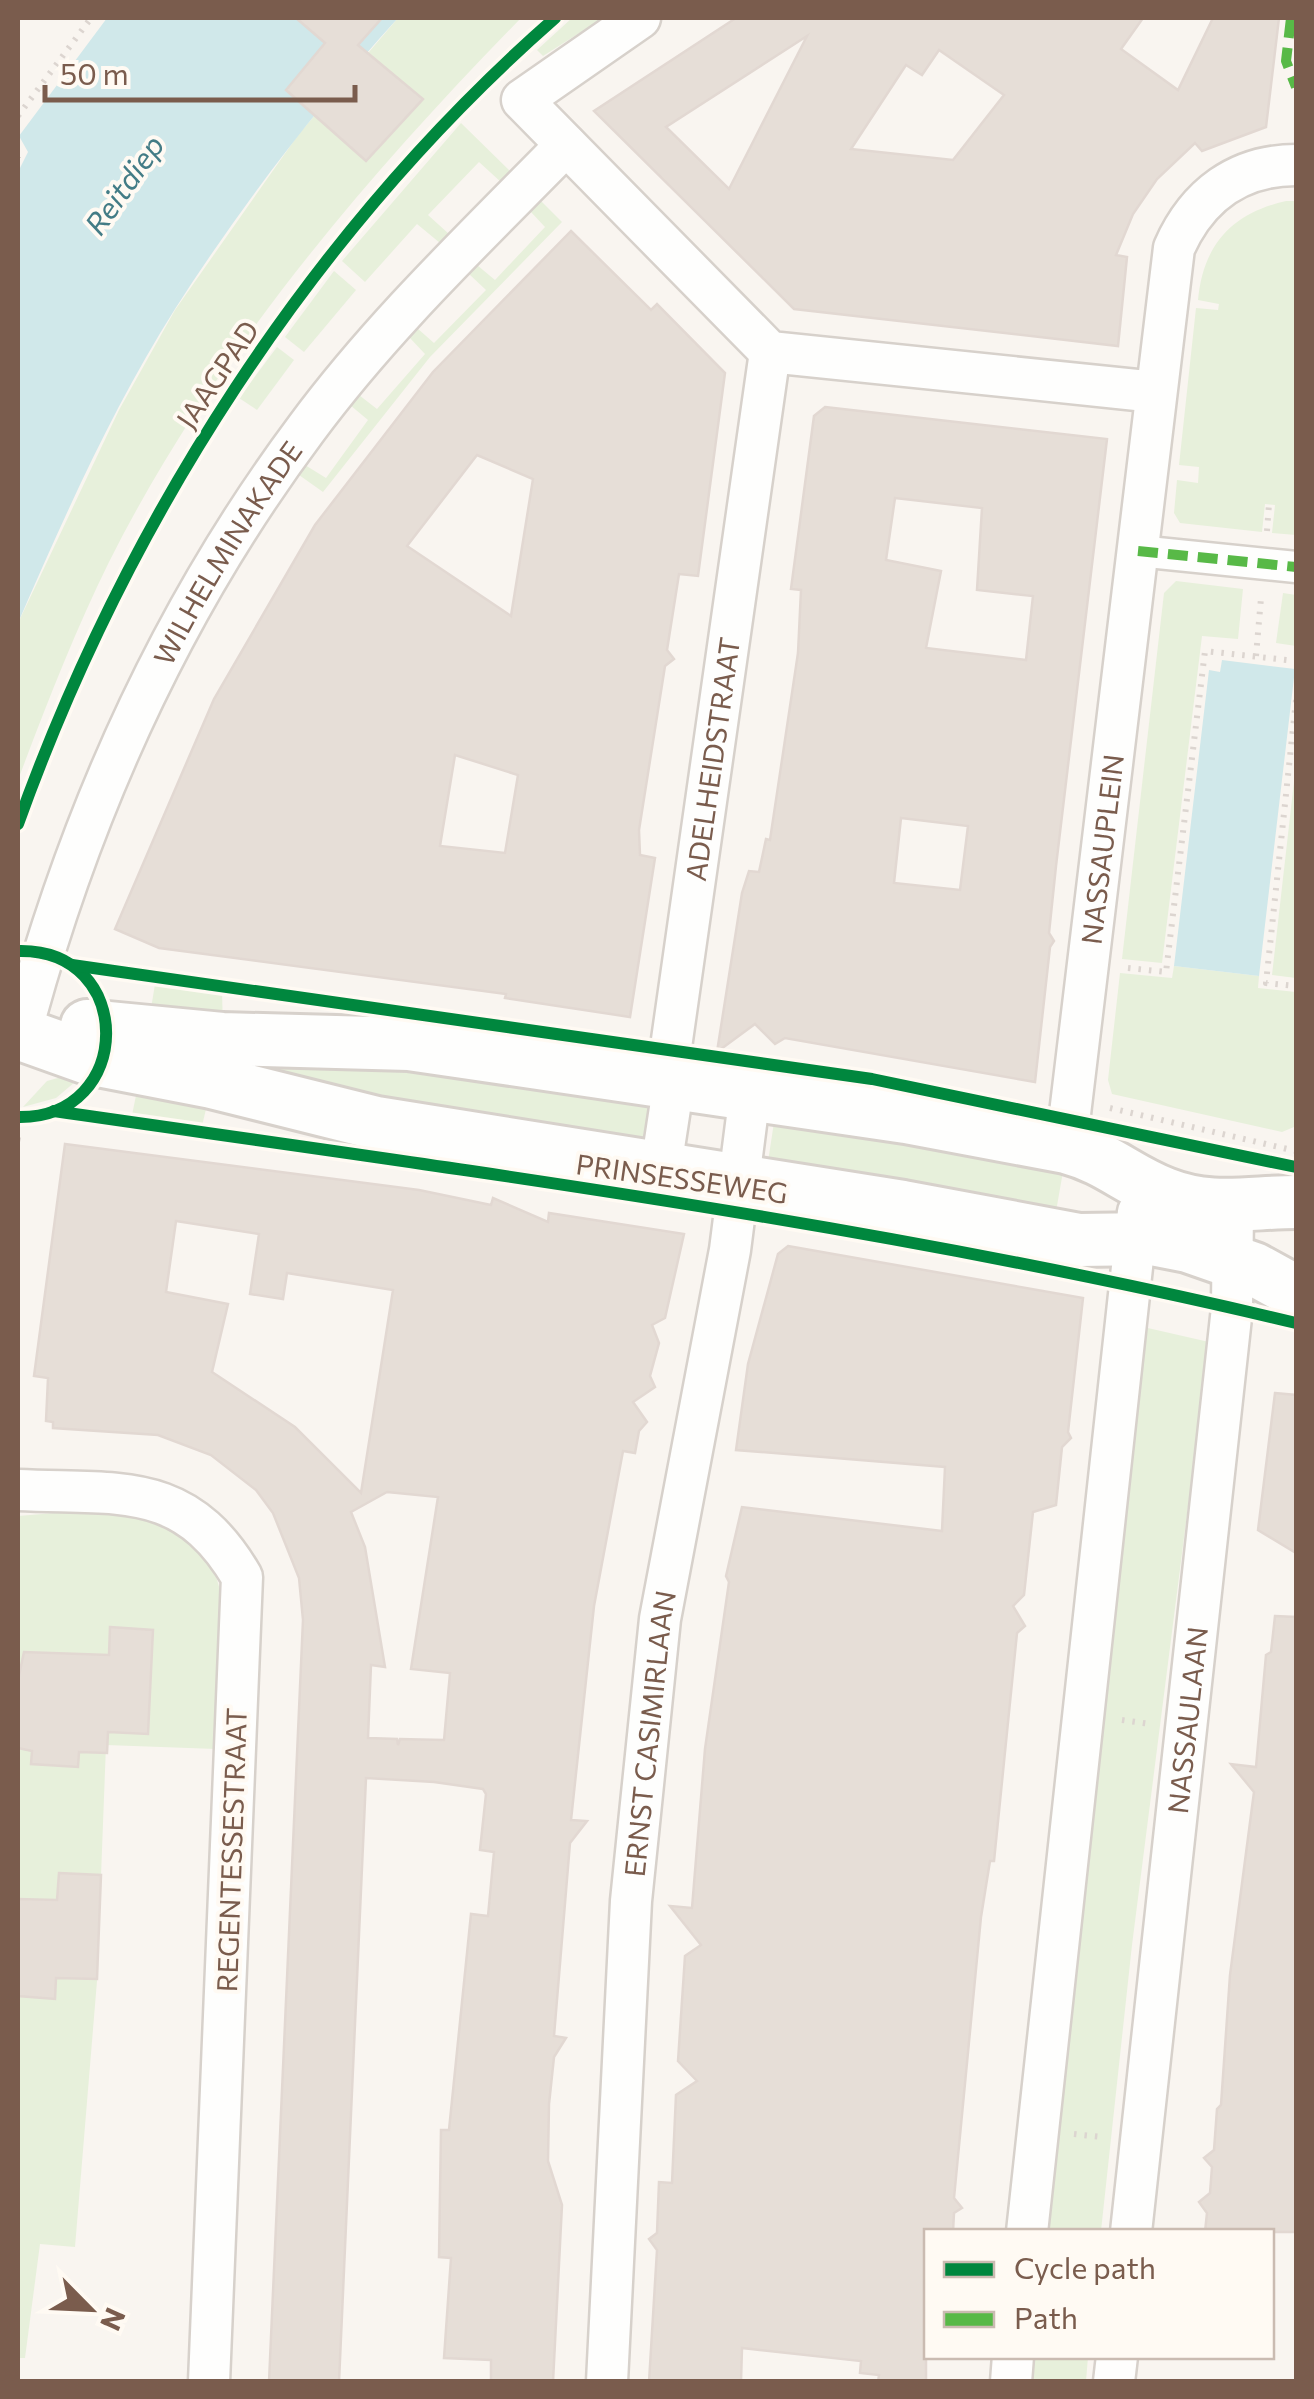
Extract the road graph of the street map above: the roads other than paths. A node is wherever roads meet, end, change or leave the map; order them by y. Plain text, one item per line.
1 (640, 18) edge
2 (566, 145) junction
3 (1296, 165) edge
4 (770, 352) junction
5 (1156, 392) junction
6 (1138, 551) junction
7 (1296, 568) edge
8 (19, 1034) edge
9 (674, 1082) junction
10 (750, 1093) junction
11 (1080, 1126) junction
12 (661, 1168) junction
13 (739, 1180) junction
14 (1142, 1183) junction
15 (1296, 1202) edge
16 (1233, 1206) junction
17 (1134, 1238) junction
18 (1232, 1260) junction
19 (1296, 1292) edge
20 (18, 1490) edge
21 (1027, 2229) edge
22 (1130, 2229) edge
23 (209, 2382) edge
24 (607, 2382) edge

1 - 2 street
2 - 4 street
2 - 8 street, WILHELMINAKADE
3 - 5 street, NASSAUPLEIN
4 - 5 street
4 - 9 street, ADELHEIDSTRAAT
5 - 6 street, NASSAUPLEIN
6 - 7 street
6 - 11 street, NASSAUPLEIN
8 - 9 street
8 - 12 street, PRINSESSEWEG
9 - 10 street
9 - 12 street, ADELHEIDSTRAAT
10 - 11 street
10 - 13 street, ERNST CASIMIRLAAN
11 - 14 street
12 - 13 street, PRINSESSEWEG
13 - 17 street, PRINSESSEWEG
13 - 24 street, ERNST CASIMIRLAAN
14 - 16 street
14 - 17 street
15 - 16 street
16 - 18 street, NASSAULAAN
17 - 18 street, PRINSESSEWEG
17 - 21 street
18 - 19 street, PRINSESSEWEG
18 - 22 street, NASSAULAAN
20 - 23 street, REGENTESSESTRAAT

